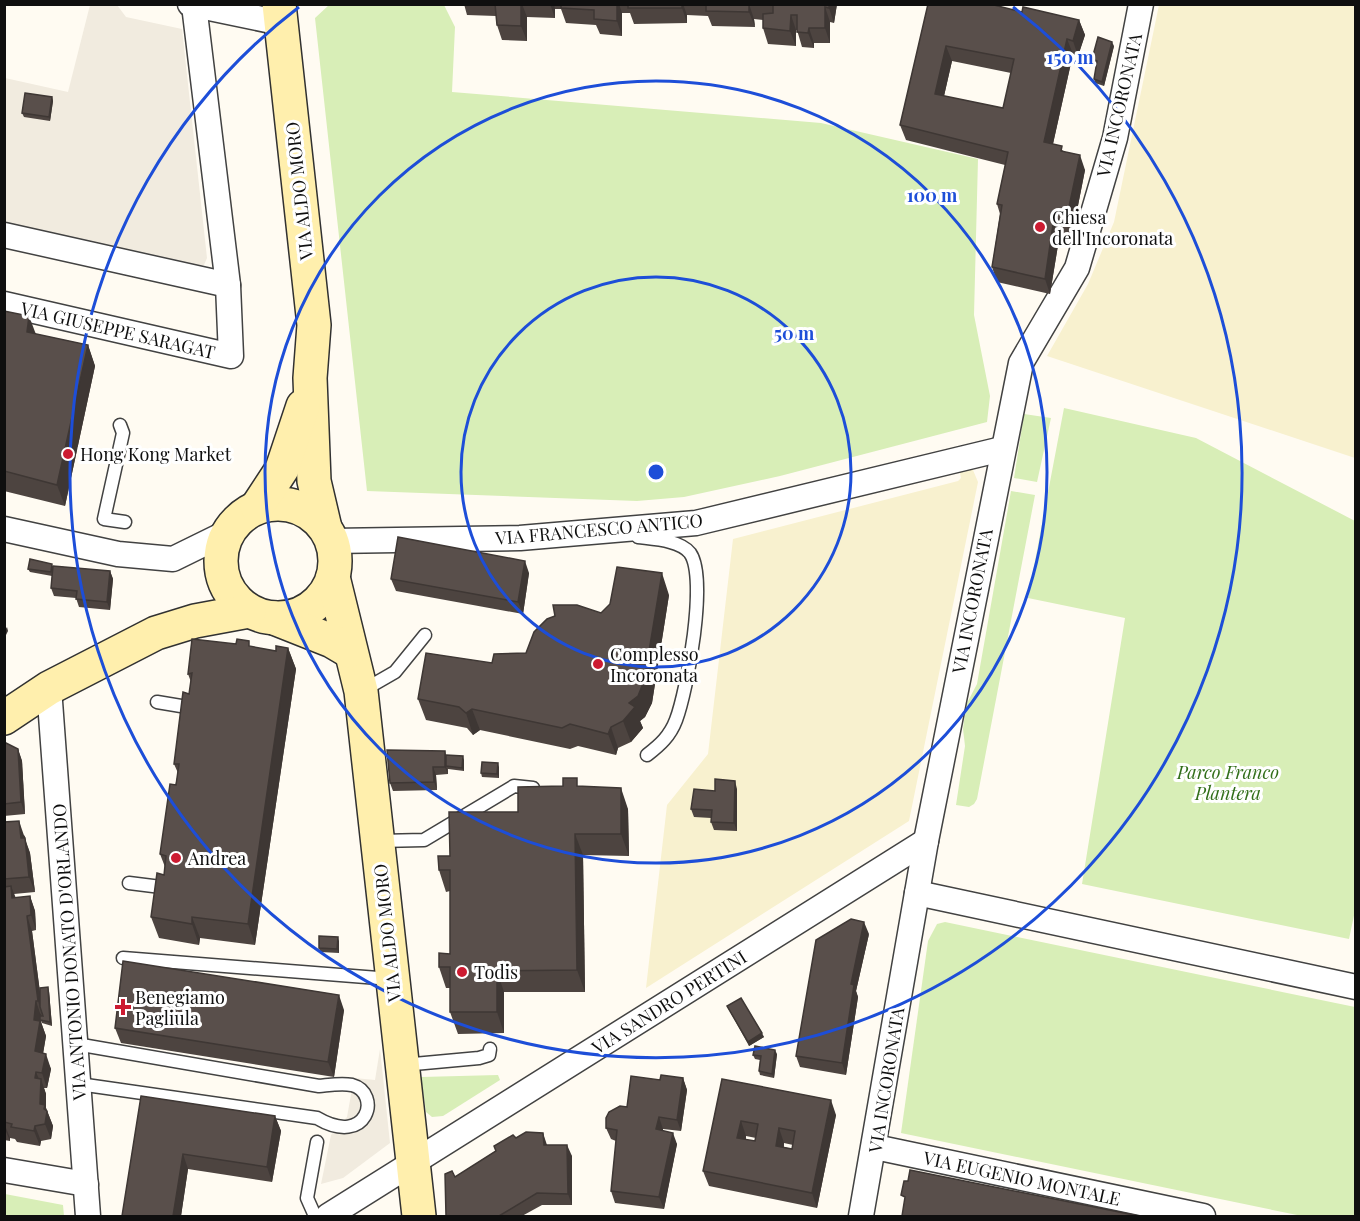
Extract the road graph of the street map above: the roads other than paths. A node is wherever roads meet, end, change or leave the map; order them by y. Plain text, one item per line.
1 (1141, 4) edge
2 (192, 5) edge
3 (280, 14) edge
4 (4, 235) edge
5 (228, 285) junction
6 (4, 304) edge
7 (310, 378) junction
8 (120, 425) dead end
9 (1002, 449) junction
10 (256, 507) junction
11 (125, 522) dead end
12 (696, 524) junction
13 (4, 529) edge
14 (608, 531) junction
15 (228, 532) junction
16 (329, 535) junction
17 (692, 556) junction
18 (333, 577) junction
19 (224, 578) junction
20 (261, 614) junction
21 (156, 633) junction
22 (425, 635) dead end
23 (349, 651) junction
24 (49, 688) junction
25 (361, 691) junction
26 (157, 702) dead end
27 (193, 708) edge
28 (4, 718) edge
29 (647, 755) dead end
30 (542, 789) edge
31 (377, 841) junction
32 (926, 841) junction
33 (129, 883) dead end
34 (170, 888) edge
35 (917, 893) junction
36 (123, 958) dead end
37 (392, 979) junction
38 (1356, 987) edge
39 (76, 1044) junction
40 (490, 1048) edge
41 (402, 1065) junction
42 (78, 1084) junction
43 (317, 1142) dead end
44 (875, 1148) junction
45 (413, 1163) junction
46 (4, 1170) edge
47 (86, 1184) junction
48 (88, 1216) edge
49 (315, 1216) edge
50 (328, 1216) edge
51 (419, 1216) edge
52 (861, 1216) edge
53 (1203, 1216) edge

1 - 9 street, VIA INCORONATA
2 - 3 street
2 - 5 street
3 - 7 main road, VIA ALDO MORO
4 - 5 street
5 - 6 street, VIA GIUSEPPE SARAGAT
7 - 10 main road, VIA ALDO MORO
7 - 16 main road, VIA ALDO MORO
8 - 11 lane
9 - 12 street, VIA FRANCESCO ANTICO
9 - 32 street, VIA INCORONATA
10 - 15 main road
10 - 16 main road
12 - 14 street, VIA FRANCESCO ANTICO
12 - 17 lane
13 - 15 street
14 - 16 street, VIA FRANCESCO ANTICO
14 - 17 lane
15 - 19 main road
16 - 18 main road
17 - 29 lane
18 - 20 main road
18 - 23 main road, VIA ALDO MORO
19 - 20 main road
19 - 21 main road
20 - 21 main road
20 - 23 main road
21 - 24 main road
22 - 25 lane
23 - 25 main road, VIA ALDO MORO
24 - 28 main road
24 - 39 street, VIA ANTONIO DONATO D'ORLANDO
25 - 31 main road, VIA ALDO MORO
26 - 27 lane
30 - 31 lane
31 - 37 main road, VIA ALDO MORO
32 - 35 street, VIA INCORONATA
32 - 45 street, VIA SANDRO PERTINI
33 - 34 lane
35 - 38 street
35 - 44 street, VIA INCORONATA
36 - 37 lane
37 - 41 main road, VIA ALDO MORO
39 - 42 street, VIA ANTONIO DONATO D'ORLANDO
39 - 42 lane
40 - 41 lane
41 - 45 main road, VIA ALDO MORO
42 - 47 street, VIA ANTONIO DONATO D'ORLANDO
43 - 49 lane
44 - 52 street, VIA INCORONATA
44 - 53 street, VIA EUGENIO MONTALE
45 - 50 street, VIA SANDRO PERTINI
45 - 51 main road, VIA ALDO MORO
46 - 47 street
47 - 48 street, VIA ANTONIO DONATO D'ORLANDO

